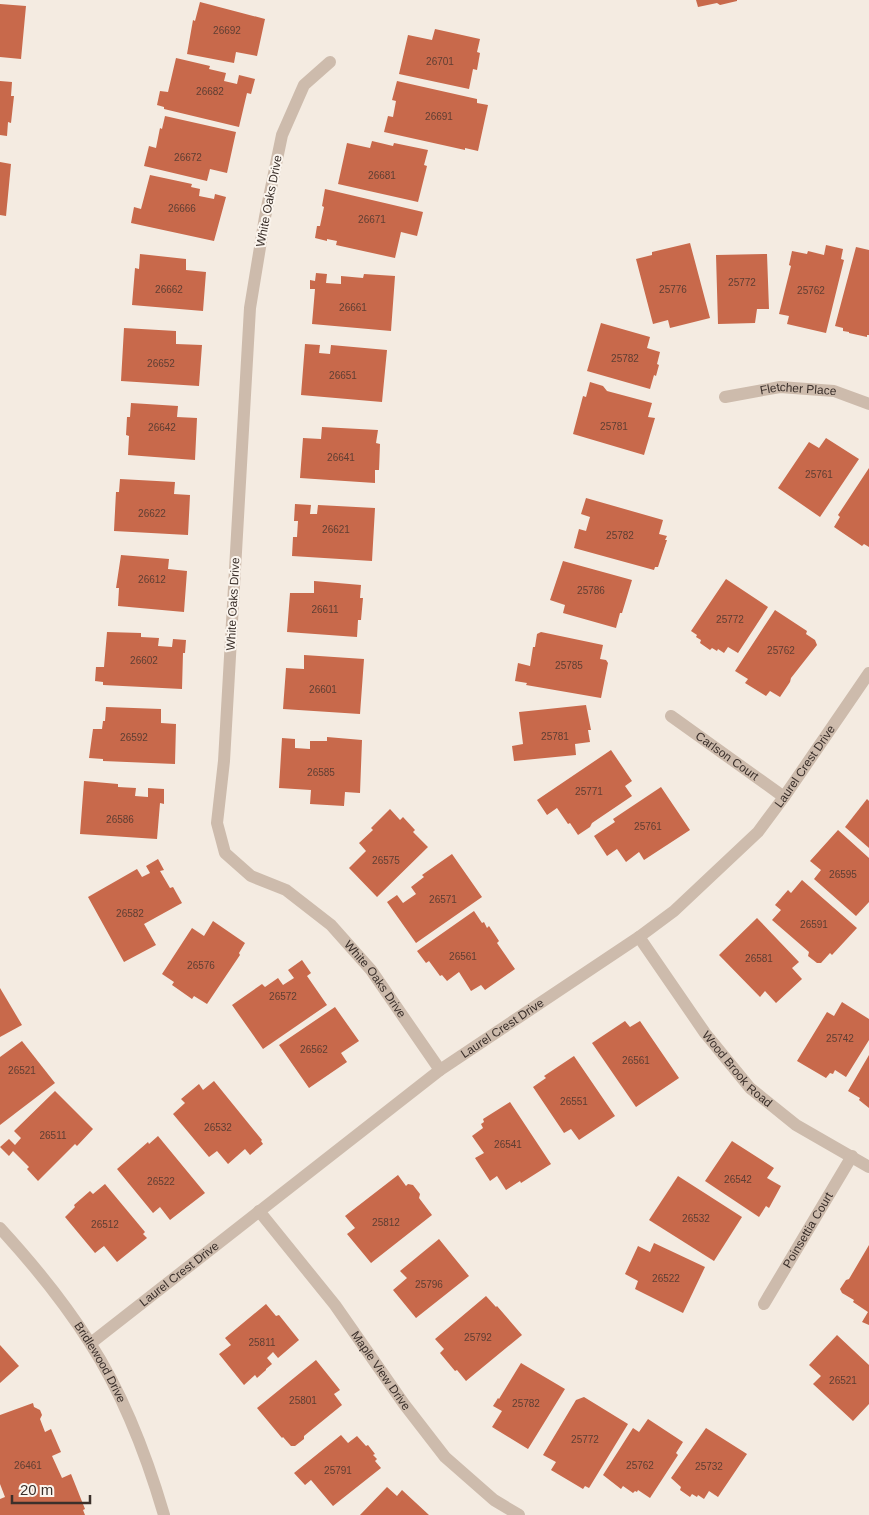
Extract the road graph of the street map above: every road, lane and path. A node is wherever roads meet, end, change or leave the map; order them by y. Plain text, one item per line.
1 (330, 62) dead end
2 (725, 397) dead end
3 (869, 404) edge
4 (869, 673) edge
5 (670, 716) dead end
6 (784, 797) junction
7 (639, 937) junction
8 (440, 1070) junction
9 (852, 1156) junction
10 (869, 1167) edge
11 (259, 1211) junction
12 (0, 1228) edge
13 (764, 1304) dead end
14 (91, 1343) junction
15 (164, 1515) edge
16 (519, 1515) edge

1 - 8 street, White Oaks Drive
2 - 3 street, Fletcher Place
4 - 6 street, Laurel Crest Drive
5 - 6 street, Carlson Court
6 - 7 street, Laurel Crest Drive
7 - 8 street, Laurel Crest Drive
7 - 9 street, Wood Brook Road
8 - 11 street, Laurel Crest Drive
9 - 10 street, Wood Brook Road
9 - 13 street, Poinsettia Court
11 - 14 street, Laurel Crest Drive
11 - 16 street, Maple View Drive
12 - 14 street, Bridlewood Drive
14 - 15 street, Bridlewood Drive

